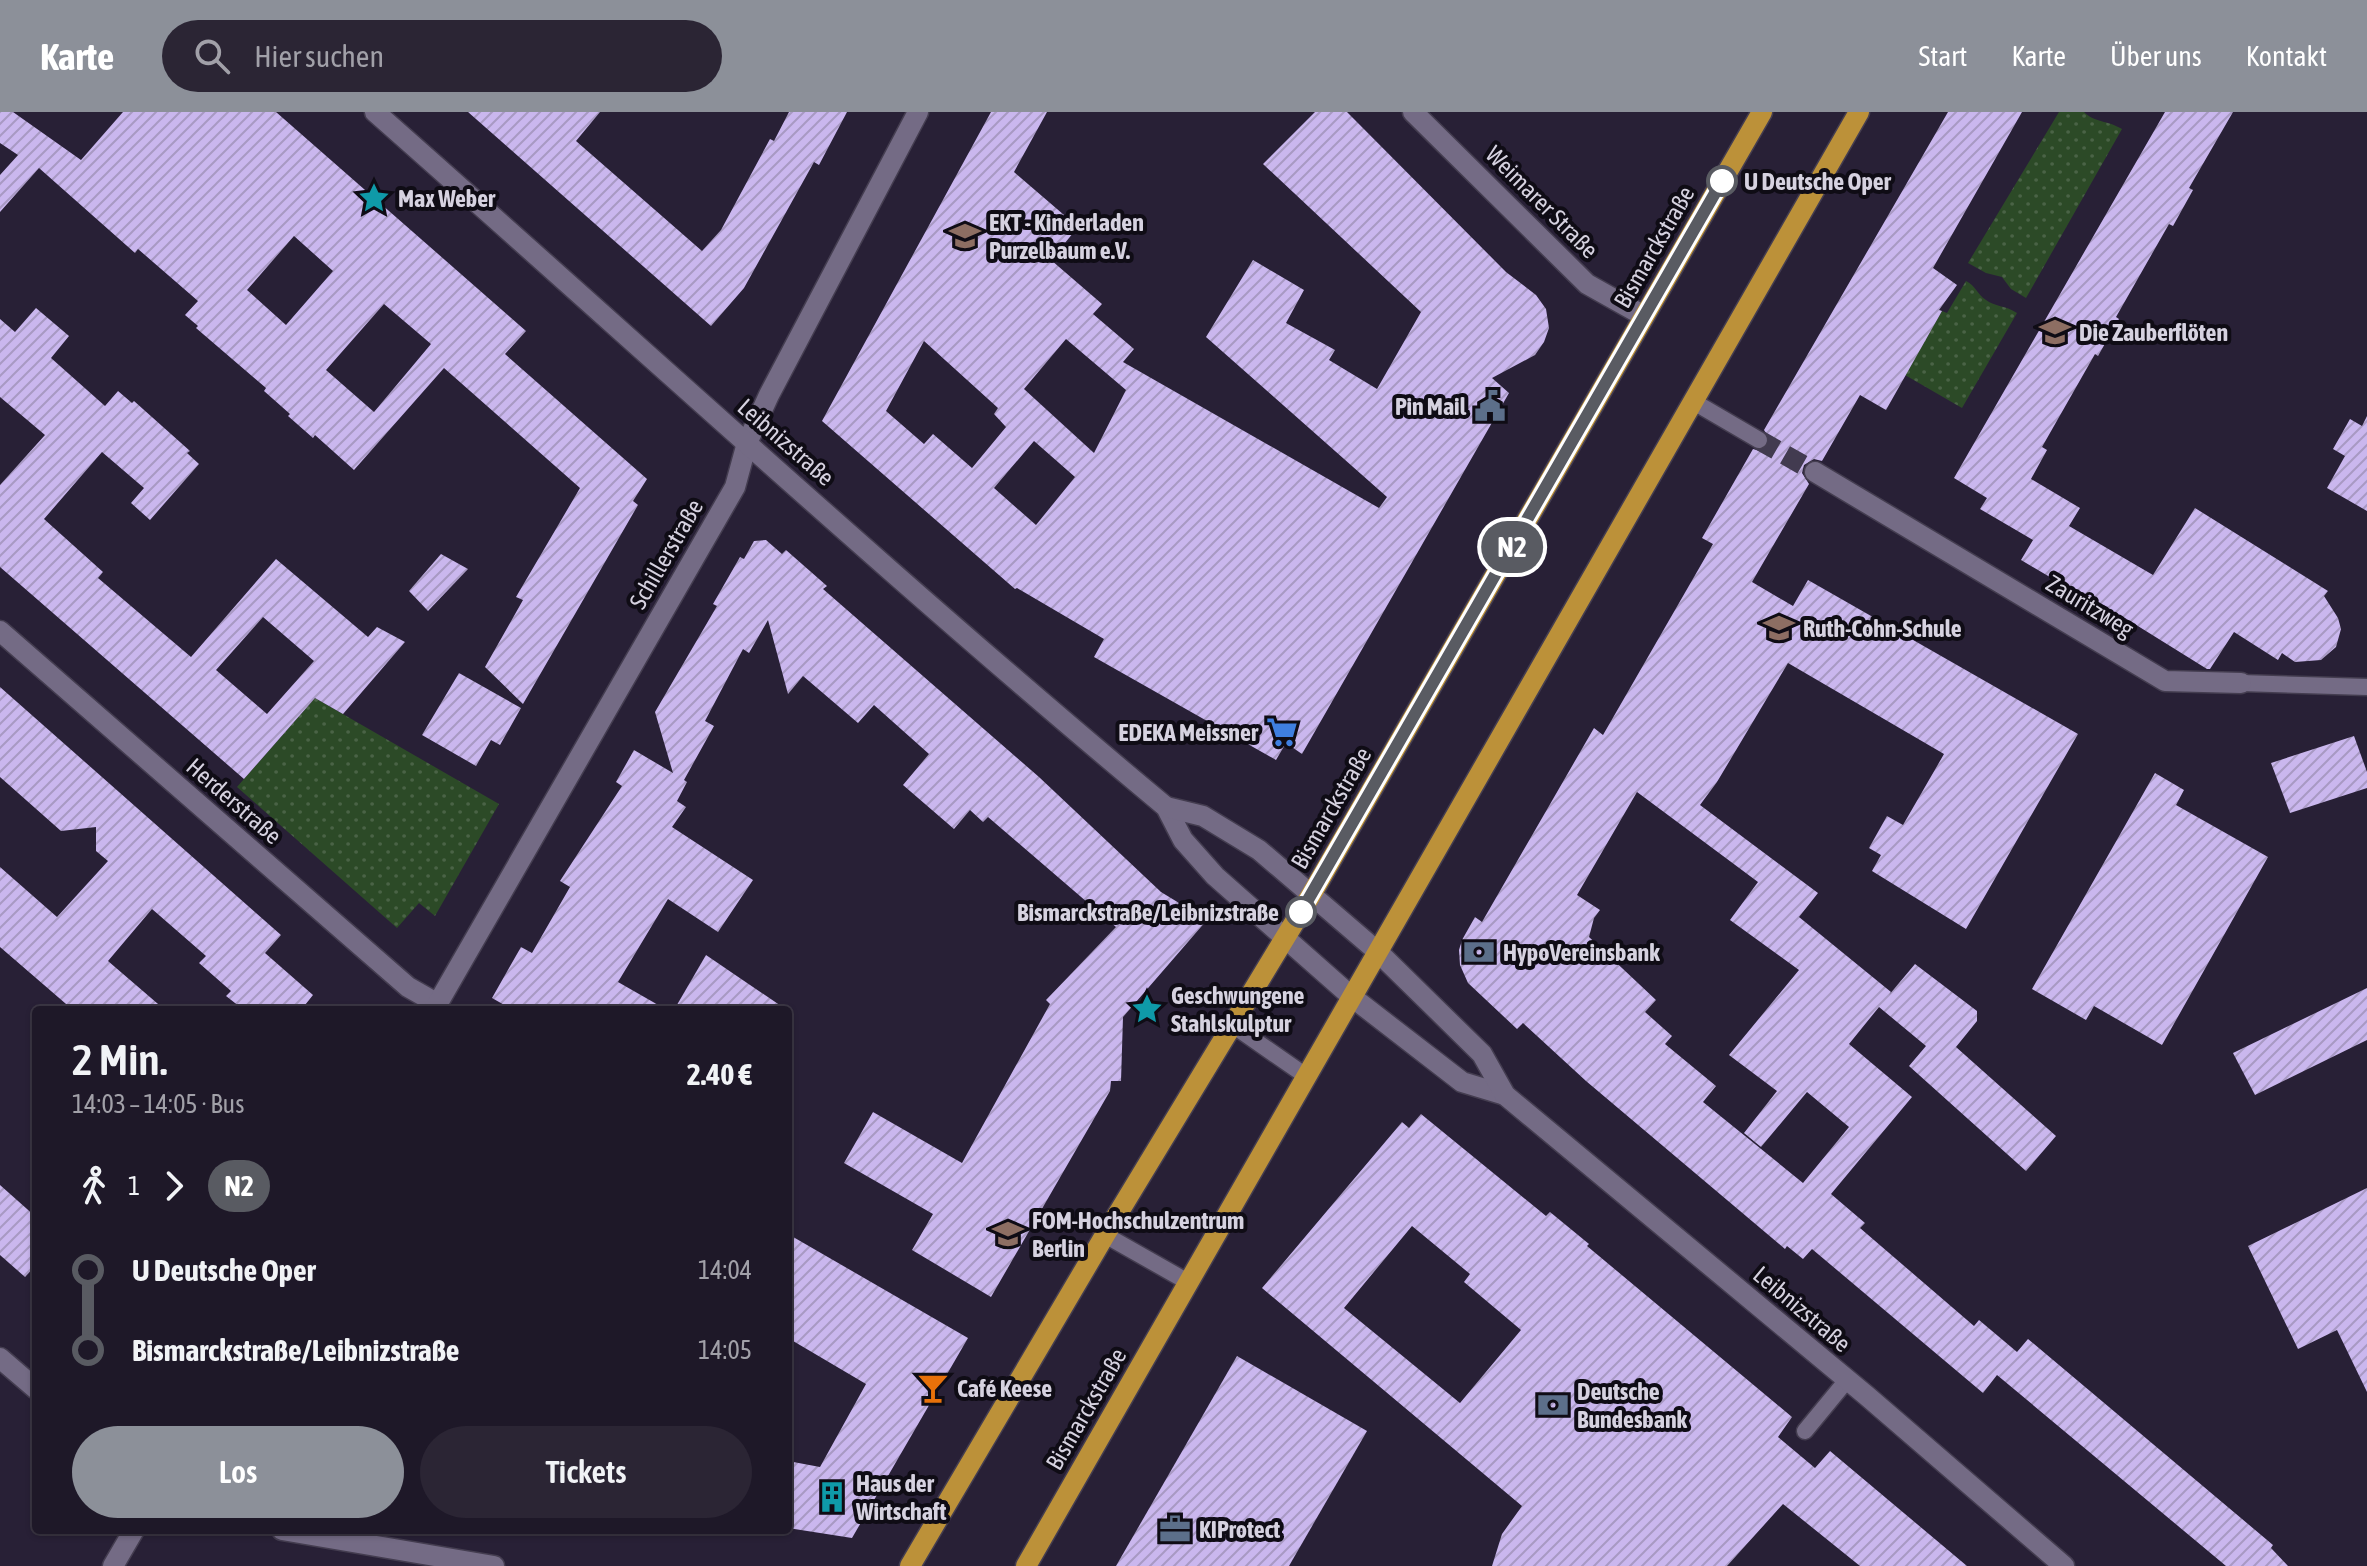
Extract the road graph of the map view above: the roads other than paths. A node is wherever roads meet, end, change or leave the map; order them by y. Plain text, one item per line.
1 (375, 112) edge
2 (918, 112) edge
3 (1413, 112) edge
4 (1762, 112) edge
5 (1859, 112) edge
6 (1644, 316) junction
7 (1694, 402) junction
8 (1759, 440) tunnel mouth
9 (747, 443) junction
10 (1815, 472) tunnel mouth
11 (0, 631) edge
12 (2241, 683) joint
13 (2367, 687) edge
14 (1166, 807) junction
15 (1311, 895) junction
16 (1285, 939) junction
17 (1378, 952) junction
18 (1352, 997) junction
19 (435, 1006) edge
20 (437, 1006) edge
21 (1234, 1026) junction
22 (1306, 1076) junction
23 (1505, 1095) junction
24 (1105, 1235) junction
25 (1188, 1282) junction
26 (0, 1358) edge
27 (1847, 1380) junction
28 (32, 1386) edge
29 (1805, 1431) dead end
30 (132, 1534) edge
31 (306, 1534) edge
32 (113, 1566) edge
33 (494, 1566) edge
34 (910, 1566) edge
35 (1026, 1566) edge
36 (2064, 1566) edge

1 - 9 street, Leibnizstraße
2 - 9 street, Schillerstraße
3 - 6 street, Weimarer Straße
4 - 6 main road, Bismarckstraße
5 - 7 main road, Bismarckstraße
6 - 15 main road, Bismarckstraße
7 - 8 lane
7 - 17 main road, Bismarckstraße
9 - 14 street, Leibnizstraße
9 - 20 street, Schillerstraße
10 - 12 street, Zauritzweg
11 - 19 street, Herderstraße
12 - 13 lane, Zauritzweg
14 - 15 street, Leibnizstraße
14 - 16 street, Leibnizstraße
15 - 16 main road, Bismarckstraße
15 - 17 street, Leibnizstraße
16 - 18 street, Leibnizstraße
16 - 21 main road, Bismarckstraße
17 - 18 main road, Bismarckstraße
17 - 23 street, Leibnizstraße
18 - 22 main road, Bismarckstraße
18 - 23 street, Leibnizstraße
21 - 22 lane
21 - 24 main road, Bismarckstraße
22 - 25 main road, Bismarckstraße
23 - 27 street, Leibnizstraße
24 - 25 lane
24 - 34 main road, Bismarckstraße
25 - 35 main road, Bismarckstraße
26 - 28 street
27 - 29 lane
27 - 36 street, Leibnizstraße
30 - 32 street
31 - 33 street

